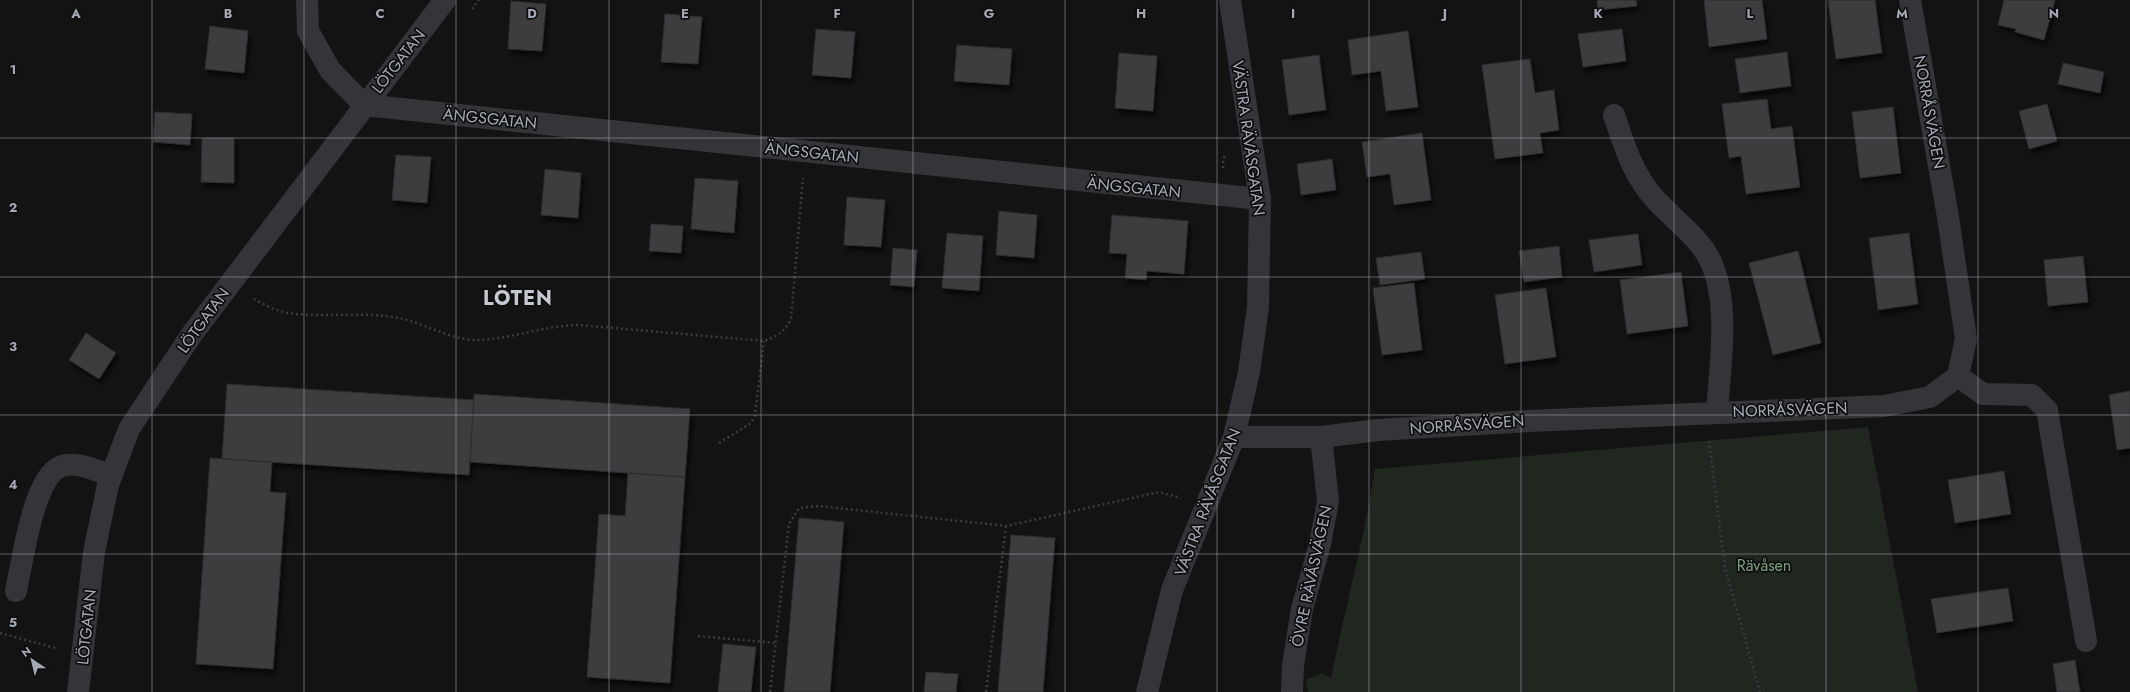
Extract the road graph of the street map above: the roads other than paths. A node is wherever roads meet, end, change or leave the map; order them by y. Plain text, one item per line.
1 (307, 0) edge
2 (445, 0) edge
3 (1230, 0) edge
4 (1910, 0) edge
5 (364, 105) junction
6 (1614, 116) dead end
7 (1260, 199) junction
8 (1958, 376) junction
9 (1717, 412) junction
10 (1234, 437) junction
11 (1321, 437) junction
12 (111, 475) junction
13 (16, 591) dead end
14 (2086, 641) dead end
15 (78, 692) edge
16 (1147, 692) edge
17 (1292, 692) edge

1 - 5 street
2 - 5 street, LÖTGATAN
3 - 7 street, VÄSTRA RÄVÅSGATAN
4 - 8 street, NORRÅSVÄGEN
5 - 7 street, ÄNGSGATAN
5 - 12 street, LÖTGATAN
6 - 9 street
7 - 10 street, VÄSTRA RÄVÅSGATAN
8 - 9 street, NORRÅSVÄGEN
8 - 14 street
9 - 11 street, NORRÅSVÄGEN
10 - 11 street, NORRÅSVÄGEN
10 - 16 street, VÄSTRA RÄVÅSGATAN
11 - 17 street, ÖVRE RÄVÅSVÄGEN
12 - 13 street
12 - 15 street, LÖTGATAN

